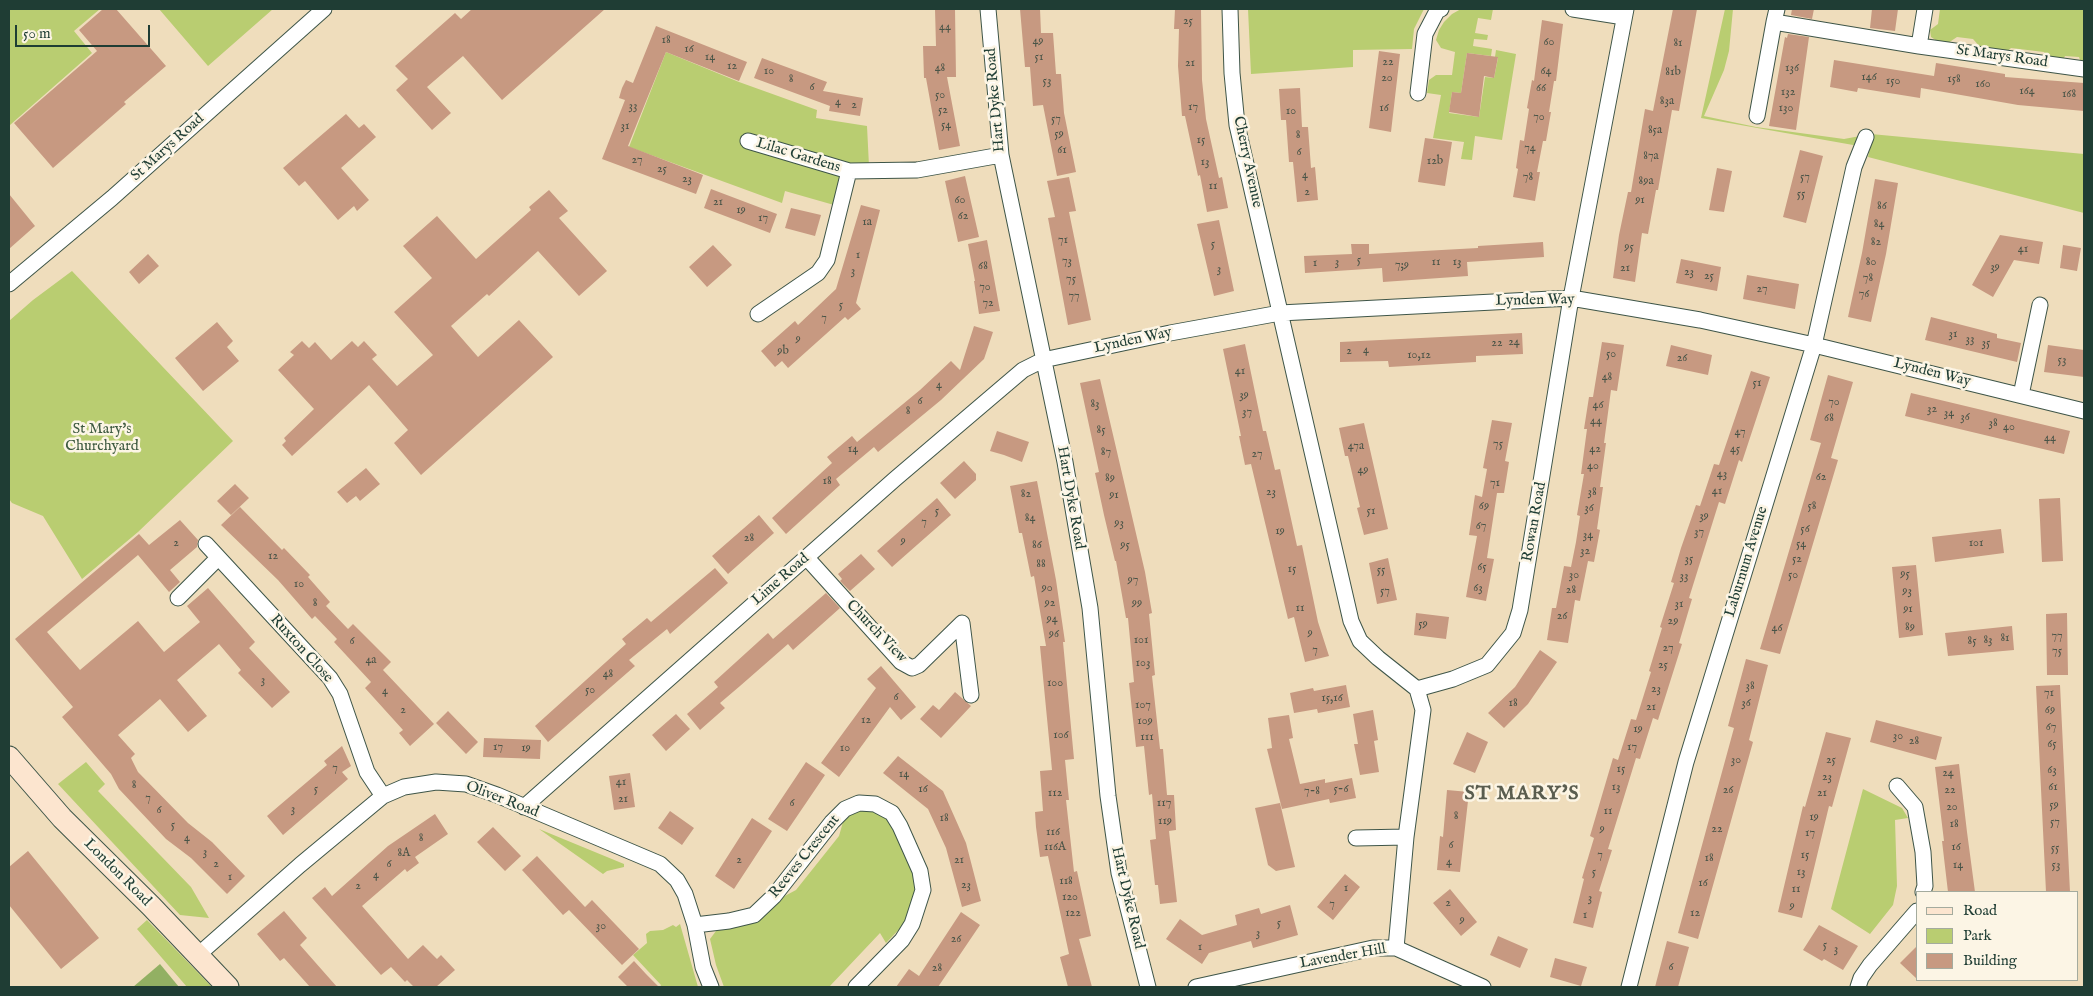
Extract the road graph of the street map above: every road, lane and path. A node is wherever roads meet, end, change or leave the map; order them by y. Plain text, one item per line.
1 (324, 9) edge
2 (988, 9) edge
3 (1230, 9) edge
4 (1441, 9) edge
5 (1573, 9) edge
6 (1925, 9) edge
7 (1625, 13) edge
8 (1776, 15) edge
9 (1919, 46) junction
10 (2084, 69) edge
11 (1418, 93) dead end
12 (1757, 116) dead end
13 (1866, 137) dead end
14 (748, 141) dead end
15 (1001, 155) junction
16 (849, 171) junction
17 (9, 284) edge
18 (1571, 298) junction
19 (2040, 305) dead end
20 (1280, 313) junction
21 (758, 314) dead end
22 (1814, 345) junction
23 (1043, 360) junction
24 (2021, 395) junction
25 (2084, 412) edge
26 (206, 544) dead end
27 (218, 558) junction
28 (807, 558) junction
29 (178, 598) dead end
30 (1418, 689) junction
31 (971, 695) dead end
32 (9, 757) edge
33 (1898, 786) dead end
34 (383, 796) junction
35 (524, 807) junction
36 (1406, 837) junction
37 (1356, 838) dead end
38 (1923, 891) edge
39 (1916, 912) edge
40 (695, 925) junction
41 (1396, 948) junction
42 (198, 955) junction
43 (228, 987) edge
44 (712, 987) edge
45 (856, 987) edge
46 (1148, 987) edge
47 (1196, 987) edge
48 (1483, 987) edge
49 (1629, 987) edge
50 (1858, 987) edge

1 - 17 street, St Marys Road
2 - 15 street, Hart Dyke Road
3 - 20 street, Cherry Avenue
4 - 11 street
5 - 7 street
6 - 9 street
7 - 18 street
8 - 9 street, St Marys Road
8 - 12 street, St Marys Road
9 - 10 street, St Marys Road
13 - 22 street, Laburnum Avenue
14 - 16 street, Lilac Gardens
15 - 16 street, Lilac Gardens
15 - 23 street, Hart Dyke Road
16 - 21 street, Lilac Gardens
18 - 20 street, Lynden Way
18 - 22 street, Lynden Way
18 - 30 street, Rowan Road
19 - 24 street
20 - 23 street, Lynden Way
20 - 30 street
22 - 24 street, Lynden Way
22 - 49 street, Laburnum Avenue
23 - 28 street, Lime Road
23 - 46 street, Hart Dyke Road
24 - 25 street, Lynden Way
26 - 27 street, Ruxton Close
27 - 29 street
27 - 34 street, Ruxton Close
28 - 31 street, Church View
28 - 35 street, Lime Road
30 - 36 street
32 - 42 main road, London Road
33 - 38 street
34 - 35 street, Oliver Road
34 - 42 street, Oliver Road
35 - 40 street, Oliver Road
36 - 37 street
36 - 41 street
39 - 50 street
40 - 44 street, Oliver Road
40 - 45 street, Reeves Crescent
41 - 47 street, Lavender Hill
41 - 48 street, Lavender Hill
42 - 43 main road, London Road

